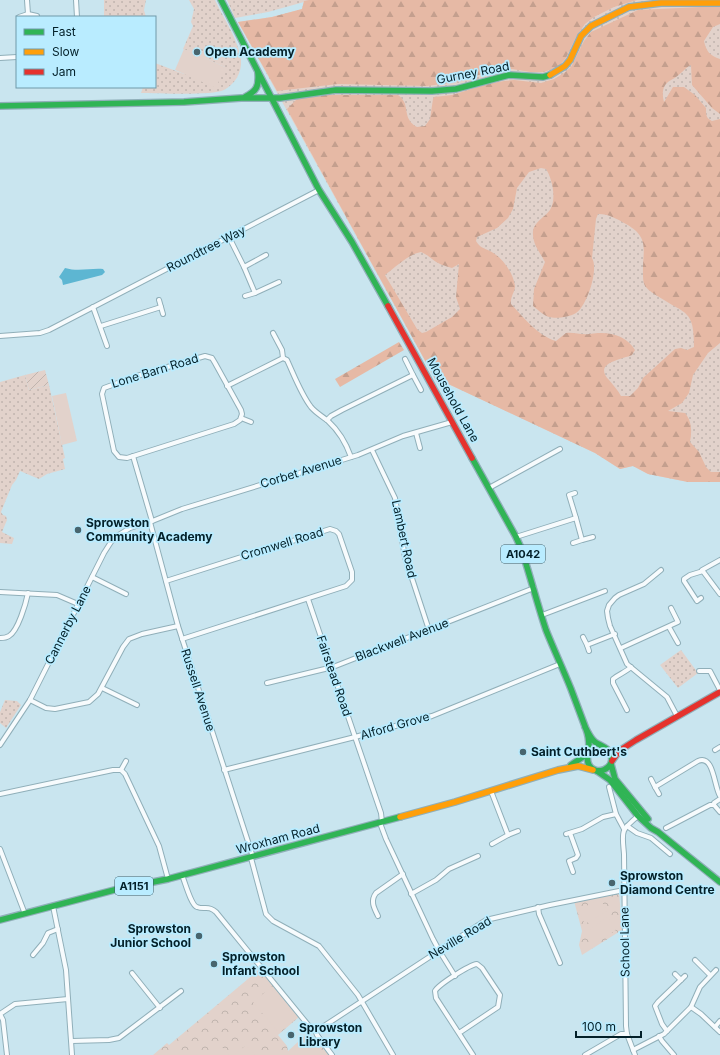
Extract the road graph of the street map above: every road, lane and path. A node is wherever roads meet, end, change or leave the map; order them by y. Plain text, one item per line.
1 (27, 0) edge
2 (76, 0) edge
3 (221, 0) edge
4 (720, 2) edge
5 (28, 14) junction
6 (22, 16) edge
7 (37, 16) edge
8 (77, 16) edge
9 (16, 57) edge
10 (0, 58) edge
11 (258, 73) junction
12 (241, 98) junction
13 (272, 98) junction
14 (0, 106) edge
15 (319, 190) junction
16 (229, 236) junction
17 (266, 255) dead end
18 (244, 267) junction
19 (279, 282) dead end
20 (255, 293) junction
21 (245, 296) dead end
22 (159, 300) dead end
23 (93, 307) junction
24 (161, 307) junction
25 (163, 314) dead end
26 (101, 326) junction
27 (273, 333) dead end
28 (0, 336) edge
29 (107, 346) dead end
30 (283, 358) junction
31 (405, 359) dead end
32 (413, 375) junction
33 (227, 386) junction
34 (421, 390) dead end
35 (241, 418) junction
36 (327, 420) junction
37 (453, 421) junction
38 (251, 422) dead end
39 (416, 433) junction
40 (420, 448) dead end
41 (560, 449) dead end
42 (372, 450) junction
43 (133, 456) junction
44 (350, 457) junction
45 (489, 488) junction
46 (574, 493) dead end
47 (569, 495) junction
48 (564, 497) dead end
49 (576, 518) junction
50 (151, 522) junction
51 (516, 537) junction
52 (593, 537) dead end
53 (582, 540) junction
54 (573, 543) dead end
55 (720, 560) edge
56 (661, 570) dead end
57 (703, 571) junction
58 (92, 577) junction
59 (166, 581) junction
60 (534, 588) junction
61 (605, 591) dead end
62 (0, 592) edge
63 (28, 593) junction
64 (126, 594) dead end
65 (720, 594) edge
66 (308, 599) junction
67 (699, 601) dead end
68 (78, 604) junction
69 (671, 608) dead end
70 (542, 615) junction
71 (178, 626) junction
72 (669, 627) junction
73 (429, 630) junction
74 (615, 634) junction
75 (583, 637) dead end
76 (0, 638) edge
77 (182, 639) junction
78 (678, 643) dead end
79 (587, 645) junction
80 (621, 648) junction
81 (589, 651) dead end
82 (560, 664) junction
83 (331, 667) junction
84 (631, 667) junction
85 (699, 671) dead end
86 (267, 683) dead end
87 (102, 688) junction
88 (720, 691) edge
89 (30, 700) junction
90 (137, 705) dead end
91 (627, 710) dead end
92 (677, 716) junction
93 (585, 726) junction
94 (355, 737) junction
95 (636, 740) junction
96 (0, 745) edge
97 (603, 747) junction
98 (720, 747) edge
99 (715, 750) dead end
100 (588, 753) junction
101 (126, 761) dead end
102 (612, 763) junction
103 (121, 770) junction
104 (224, 770) junction
105 (558, 770) junction
106 (596, 771) junction
107 (651, 779) dead end
108 (609, 787) dead end
109 (655, 787) junction
110 (491, 791) junction
111 (0, 794) edge
112 (659, 794) dead end
113 (720, 798) edge
114 (714, 805) junction
115 (720, 812) edge
116 (616, 814) junction
117 (638, 816) junction
118 (381, 823) junction
119 (626, 828) junction
120 (666, 828) dead end
121 (518, 831) dead end
122 (658, 832) junction
123 (508, 835) junction
124 (492, 844) dead end
125 (0, 849) edge
126 (670, 854) dead end
127 (478, 856) dead end
128 (252, 857) junction
129 (573, 872) dead end
130 (403, 874) junction
131 (182, 875) junction
132 (168, 878) junction
133 (720, 882) edge
134 (624, 890) junction
135 (411, 894) junction
136 (52, 906) junction
137 (538, 907) junction
138 (24, 914) junction
139 (378, 916) dead end
140 (0, 920) edge
141 (58, 929) junction
142 (439, 950) junction
143 (33, 955) dead end
144 (695, 960) dead end
145 (560, 963) dead end
146 (716, 970) dead end
147 (132, 973) dead end
148 (675, 974) dead end
149 (710, 975) junction
150 (455, 976) junction
151 (685, 976) dead end
152 (681, 980) junction
153 (181, 991) dead end
154 (68, 999) junction
155 (361, 1001) junction
156 (691, 1007) junction
157 (160, 1008) junction
158 (0, 1014) edge
159 (720, 1021) edge
160 (715, 1027) junction
161 (315, 1030) junction
162 (667, 1031) junction
163 (720, 1032) edge
164 (459, 1033) junction
165 (627, 1034) junction
166 (659, 1036) junction
167 (72, 1041) junction
168 (633, 1050) junction
169 (7, 1055) edge
170 (72, 1055) edge
171 (332, 1055) edge
172 (393, 1055) edge
173 (473, 1055) edge
174 (585, 1055) edge
175 (635, 1055) edge
176 (674, 1055) edge

1 - 5 street
2 - 8 street
3 - 11 main road, A1042
4 - 13 main road, Gurney Road
5 - 6 street
5 - 7 street
9 - 10 street
11 - 12 main road
11 - 13 main road, A1042
12 - 13 main road, Gurney Road
12 - 14 main road, Gurney Road
13 - 15 main road, Mousehold Lane / A1042
15 - 16 street, Roundtree Way
15 - 37 main road, Mousehold Lane / A1042
16 - 18 street
16 - 23 street, Roundtree Way
17 - 18 street
18 - 20 street
19 - 20 street
20 - 21 street
22 - 24 street
23 - 26 street
23 - 28 street, Roundtree Way
24 - 25 street
24 - 26 street
26 - 29 street
27 - 30 street
30 - 33 street
30 - 36 street
31 - 32 street
32 - 34 street
32 - 36 street
33 - 35 street, Lone Barn Road
33 - 43 street, Lone Barn Road
35 - 38 street
35 - 43 street, Lone Barn Road
36 - 44 street
37 - 39 street, Corbet Avenue
37 - 45 main road, Mousehold Lane / A1042
39 - 40 street
39 - 42 street, Corbet Avenue
41 - 45 street
42 - 44 street, Corbet Avenue
42 - 73 street, Lambert Road
43 - 50 street
44 - 50 street, Corbet Avenue
45 - 51 main road, Mousehold Lane / A1042
46 - 47 street
47 - 48 street
47 - 49 street
49 - 51 street
49 - 53 street
50 - 58 street, Cannerby Lane
50 - 59 street, Russell Avenue
51 - 60 main road, Mousehold Lane / A1042
52 - 53 street
53 - 54 street
55 - 57 street
56 - 74 street
57 - 65 street
57 - 67 street
58 - 64 street
58 - 68 street, Cannerby Lane
59 - 66 street, Cromwell Road
59 - 71 street, Russell Avenue
60 - 70 main road, Mousehold Lane / A1042
60 - 73 street, Blackwell Avenue
61 - 70 street
62 - 63 street
63 - 68 street
63 - 76 street
66 - 77 street, Cromwell Road
66 - 83 street, Fairstead Road
68 - 89 street, Cannerby Lane
69 - 72 street
70 - 82 main road, Mousehold Lane / A1042
71 - 77 street, Russell Avenue
71 - 87 street
72 - 78 street
72 - 80 street
73 - 83 street, Blackwell Avenue
74 - 79 street
74 - 80 street
75 - 79 street
77 - 104 street, Russell Avenue
79 - 81 street
80 - 84 street
82 - 93 main road, Mousehold Lane / A1042
82 - 94 street, Alford Grove
83 - 86 street, Blackwell Avenue
83 - 94 street, Fairstead Road
84 - 91 street
84 - 92 street
85 - 88 street
87 - 89 street
87 - 90 street
88 - 92 main road
89 - 96 street, Cannerby Lane
92 - 95 main road
93 - 97 main road, Mousehold Lane / A1042
93 - 100 main road, Mousehold Lane / A1042
94 - 104 street, Alford Grove
94 - 118 street, Fairstead Road
95 - 97 main road
95 - 102 main road
97 - 100 main road
97 - 102 main road, Mousehold Lane
98 - 99 street
100 - 105 main road, Wroxham Road / A1151
100 - 106 main road, Mousehold Lane
101 - 103 street
102 - 106 main road
102 - 122 main road, Mousehold Lane
103 - 111 street
103 - 132 street
104 - 128 street, Russell Avenue
105 - 106 main road, Wroxham Road / A1151
105 - 110 main road, Wroxham Road / A1151
106 - 117 main road
107 - 109 street
108 - 116 street, School Lane
109 - 112 street
109 - 113 street
110 - 118 main road, Wroxham Road / A1151
110 - 123 street
113 - 114 street
114 - 115 street
114 - 120 street
116 - 119 street, School Lane
116 - 129 street
117 - 119 street
117 - 122 main road
118 - 128 main road, Wroxham Road / A1151
118 - 130 street, Fairstead Road
119 - 126 street
119 - 134 street, School Lane
121 - 123 street
122 - 133 main road
123 - 124 street
125 - 138 street
127 - 135 street
128 - 131 main road, Wroxham Road / A1151
128 - 155 street, Russell Avenue
130 - 135 street, Fairstead Road
130 - 139 street
131 - 132 main road, Wroxham Road / A1151
131 - 161 street
132 - 136 main road, Wroxham Road / A1151
134 - 137 street, Neville Road
134 - 165 street, School Lane
135 - 142 street, Fairstead Road
136 - 138 main road, Wroxham Road / A1151
136 - 141 street
137 - 142 street, Neville Road
137 - 145 street
138 - 140 main road, Wroxham Road / A1151
141 - 143 street
141 - 154 street
142 - 150 street, Fairstead Road
142 - 155 street, Neville Road
144 - 149 street
146 - 149 street
147 - 157 street
148 - 152 street
149 - 156 street
150 - 164 street
150 - 164 street
151 - 152 street
152 - 162 street
153 - 157 street
154 - 158 street
154 - 167 street
155 - 161 street, Neville Road
155 - 172 street, Russell Avenue
156 - 160 street
156 - 162 street
157 - 167 street
158 - 169 street
159 - 160 street
160 - 163 street
161 - 171 street
162 - 166 street
164 - 173 street
165 - 168 street, School Lane
165 - 174 street
166 - 168 street
166 - 176 street
167 - 170 street
168 - 175 street, School Lane

